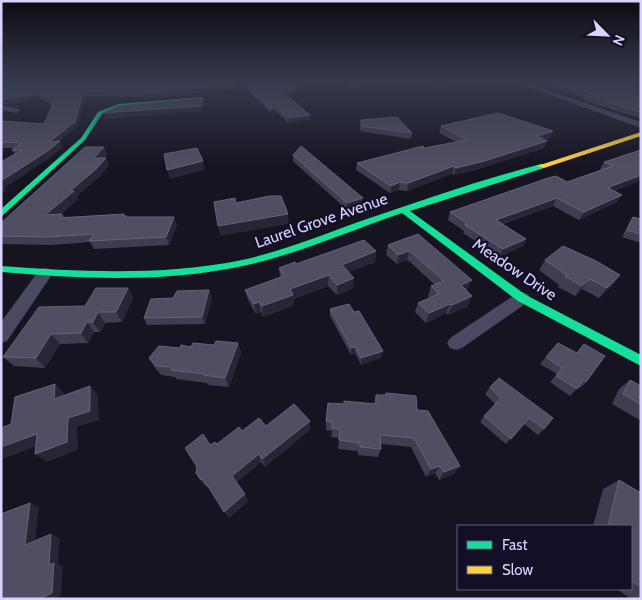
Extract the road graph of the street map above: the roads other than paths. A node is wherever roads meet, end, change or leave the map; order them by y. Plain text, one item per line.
1 (8, 109) edge
2 (111, 109) edge
3 (595, 109) edge
4 (16, 111) dead end
5 (641, 125) edge
6 (641, 134) edge
7 (403, 210) junction
8 (1, 214) edge
9 (1, 269) edge
10 (45, 273) junction
11 (522, 298) junction
12 (1, 336) edge
13 (456, 343) dead end
14 (641, 361) edge

1 - 4 street
2 - 8 street
3 - 5 street
6 - 7 street, Laurel Grove Avenue
7 - 10 street, Laurel Grove Avenue
7 - 11 street, Meadow Drive
9 - 10 street, Laurel Grove Avenue
10 - 12 street
11 - 13 street
11 - 14 street, Meadow Drive

